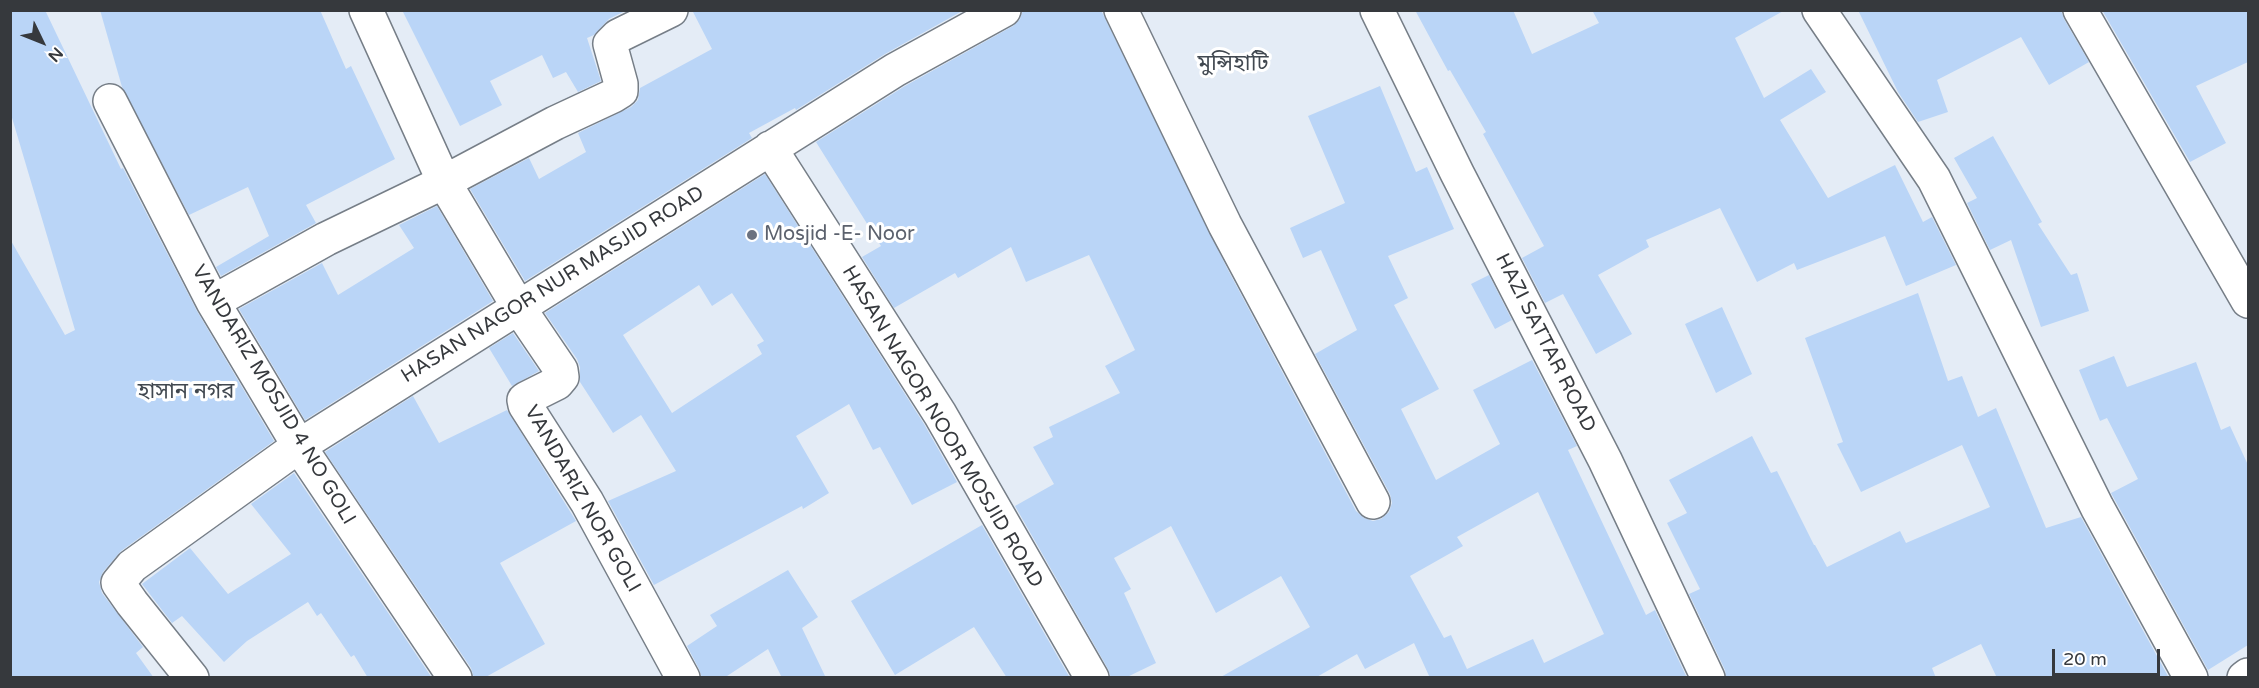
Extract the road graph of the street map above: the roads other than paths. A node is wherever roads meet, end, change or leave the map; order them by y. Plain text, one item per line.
1 (366, 10) edge
2 (671, 10) edge
3 (1004, 10) edge
4 (1120, 10) edge
5 (1377, 10) edge
6 (1819, 10) edge
7 (2080, 10) edge
8 (110, 101) dead end
9 (770, 148) junction
10 (444, 182) junction
11 (2248, 301) edge
12 (213, 302) junction
13 (519, 308) junction
14 (299, 446) junction
15 (1373, 502) dead end
16 (2248, 675) edge
17 (192, 678) edge
18 (454, 678) edge
19 (683, 678) edge
20 (1092, 678) edge
21 (1708, 678) edge
22 (2191, 678) edge
23 (2244, 678) edge

1 - 10 street
2 - 10 street
3 - 9 street, HASAN NAGOR NUR MASJID ROAD
4 - 15 street
5 - 21 street, HAZI SATTAR ROAD
6 - 22 street
7 - 11 street
8 - 12 street, VANDARIZ MOSJID 4 NO GOLI
9 - 13 street, HASAN NAGOR NUR MASJID ROAD
9 - 20 street, HASAN NAGOR NOOR MOSJID ROAD
10 - 12 street
10 - 13 street
12 - 14 street, VANDARIZ MOSJID 4 NO GOLI
13 - 14 street, HASAN NAGOR NUR MASJID ROAD
13 - 19 street, VANDARIZ NOR GOLI
14 - 17 street, HASAN NAGOR NUR MASJID ROAD
14 - 18 street, VANDARIZ MOSJID 4 NO GOLI
16 - 23 street

